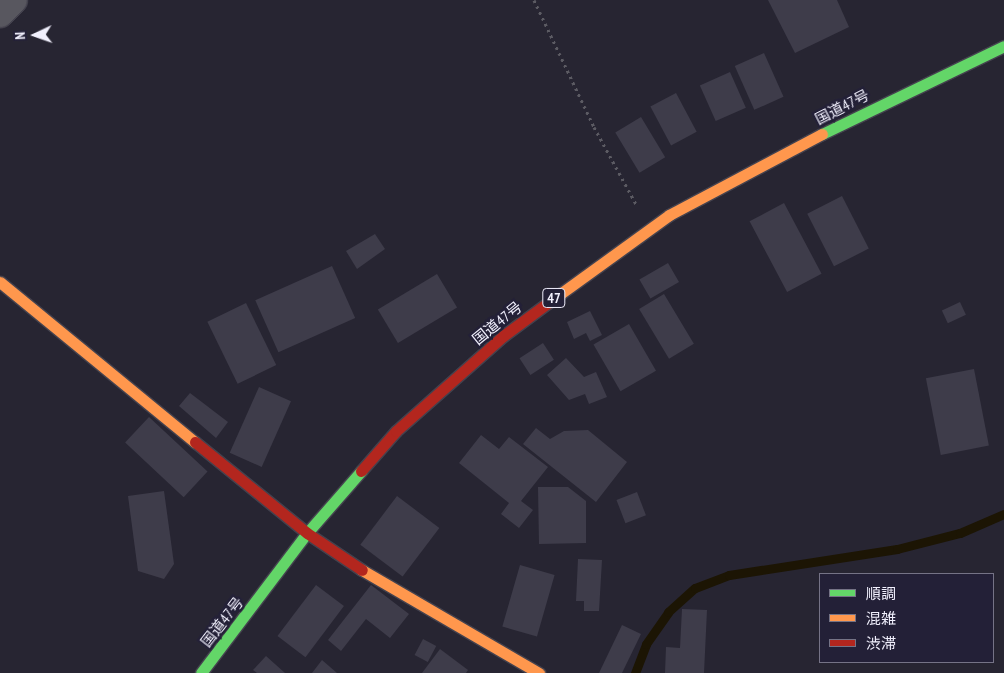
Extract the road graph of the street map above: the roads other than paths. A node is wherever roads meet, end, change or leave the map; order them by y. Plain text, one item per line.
1 (13, 0) edge
2 (0, 13) edge
3 (1004, 46) edge
4 (1, 284) edge
5 (307, 533) junction
6 (201, 673) edge
7 (539, 673) edge

1 - 2 street
3 - 5 main road, 国道47号 / 47
4 - 5 main road
5 - 6 main road, 国道47号 / 47
5 - 7 main road

